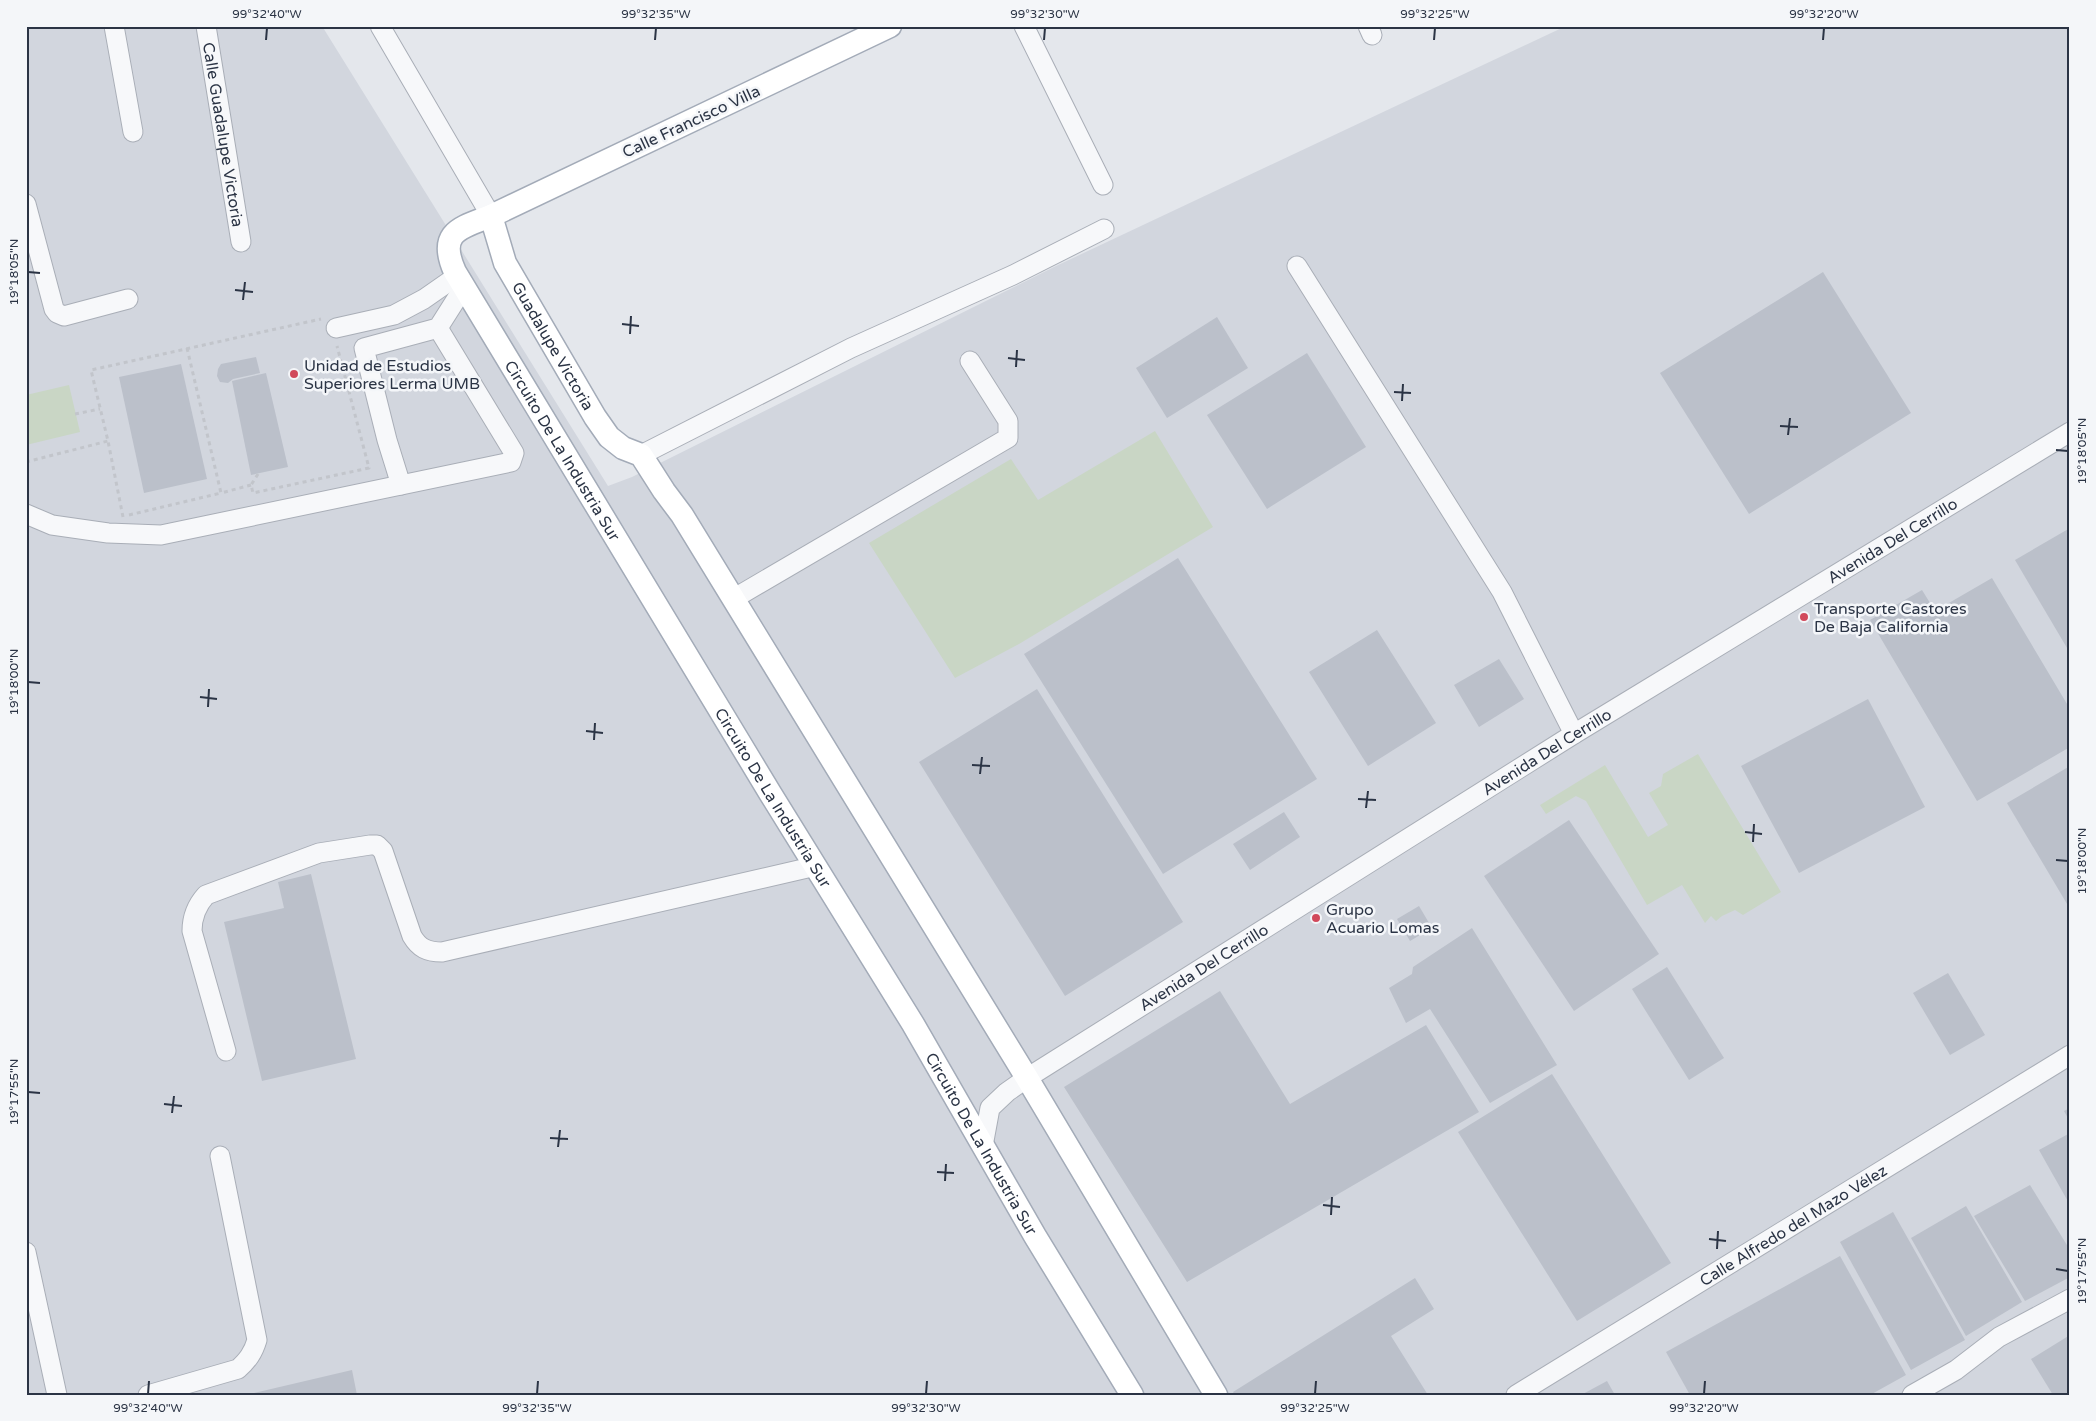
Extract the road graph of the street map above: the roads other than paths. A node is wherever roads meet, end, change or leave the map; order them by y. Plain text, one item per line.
1 (114, 26) edge
2 (206, 26) edge
3 (380, 26) edge
4 (890, 26) edge
5 (1024, 26) edge
6 (133, 132) dead end
7 (1103, 184) dead end
8 (26, 204) edge
9 (492, 216) junction
10 (1104, 229) dead end
11 (241, 242) dead end
12 (1297, 266) dead end
13 (461, 282) junction
14 (128, 299) dead end
15 (334, 328) road end
16 (438, 328) junction
17 (970, 361) dead end
18 (2070, 432) edge
19 (641, 455) junction
20 (401, 485) junction
21 (26, 514) edge
22 (733, 599) junction
23 (1574, 734) junction
24 (816, 866) junction
25 (226, 1051) dead end
26 (2070, 1055) edge
27 (1027, 1078) junction
28 (982, 1146) junction
29 (220, 1156) dead end
30 (26, 1252) edge
31 (2070, 1299) edge
32 (57, 1395) edge
33 (148, 1395) edge
34 (1132, 1395) edge
35 (1216, 1395) edge
36 (1516, 1395) edge
37 (1912, 1395) edge

1 - 6 street
2 - 11 street, Calle Guadalupe Victoria
3 - 9 street
4 - 9 main road, Calle Francisco Villa
5 - 7 street
8 - 14 street
9 - 13 main road, Circuito De La Industria Sur
9 - 19 main road, Guadalupe Victoria
10 - 19 street
12 - 23 street
13 - 15 street
13 - 16 street
13 - 24 main road, Circuito De La Industria Sur
16 - 20 street
16 - 20 street
17 - 22 street
18 - 23 street, Avenida Del Cerrillo
19 - 22 main road
20 - 21 street
22 - 27 main road
23 - 27 street, Avenida Del Cerrillo
24 - 25 street
24 - 28 main road, Circuito De La Industria Sur
26 - 36 street, Calle Alfredo del Mazo Vélez
27 - 28 street, Avenida Del Cerrillo
27 - 35 main road
28 - 34 main road, Circuito De La Industria Sur
29 - 33 street
30 - 32 street
31 - 37 street

